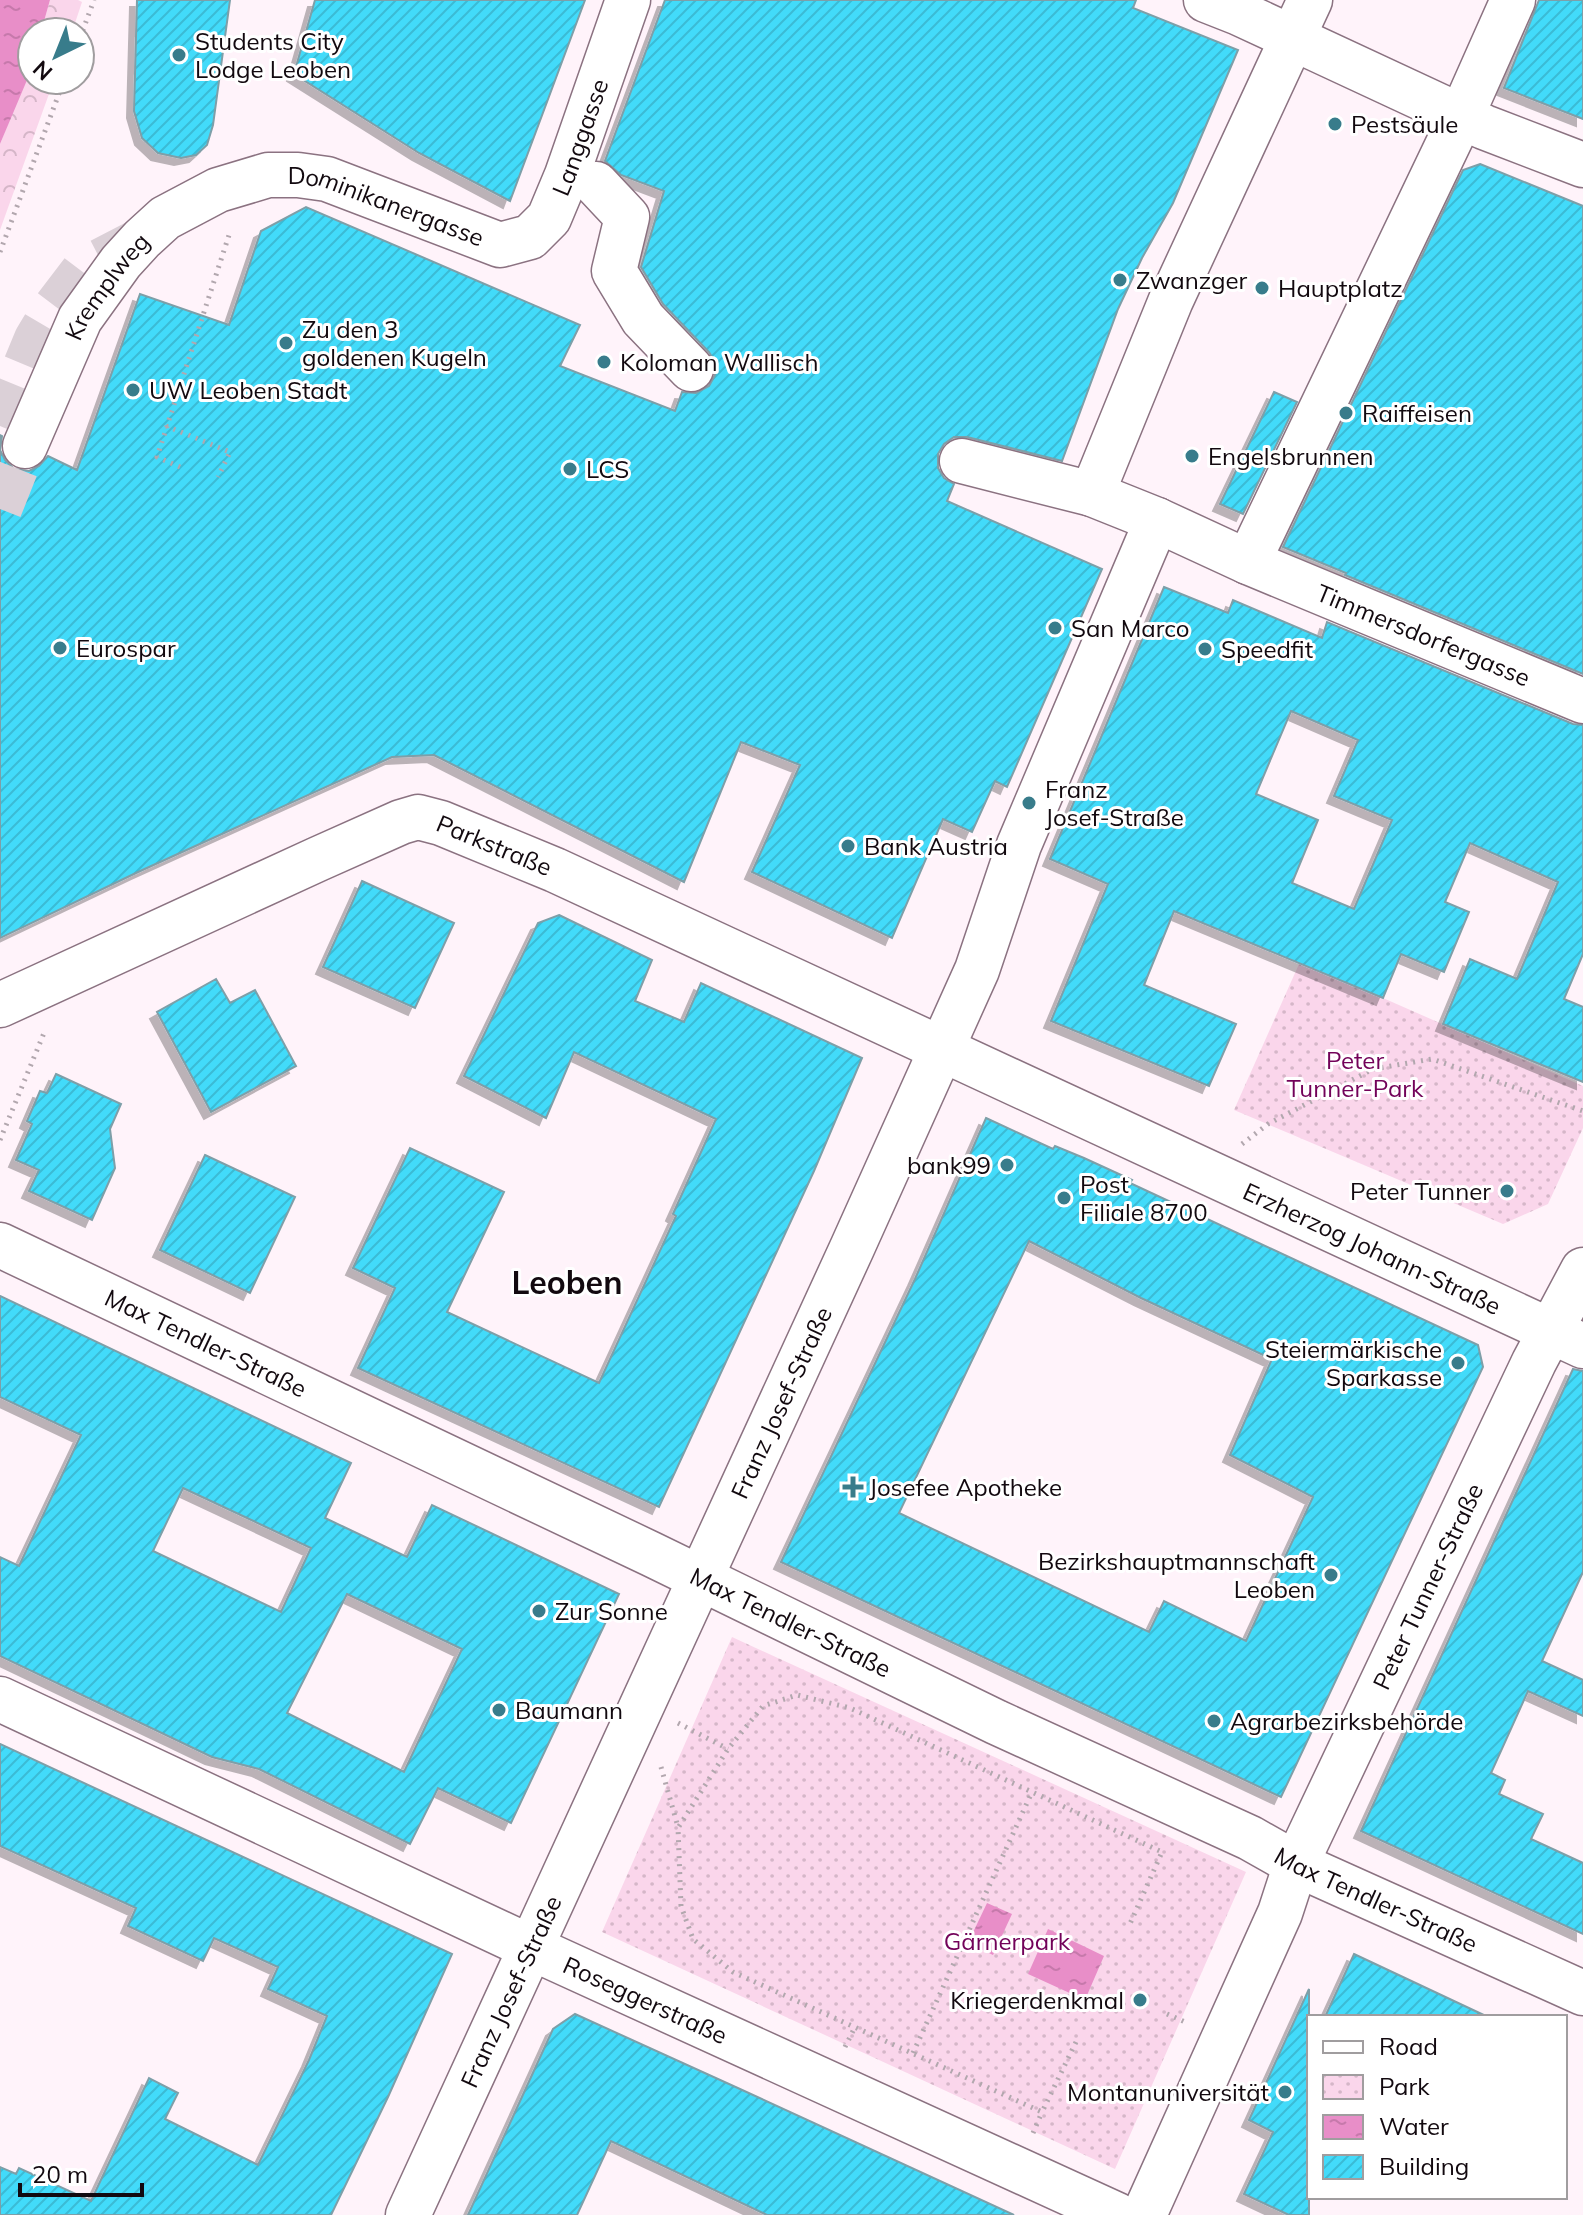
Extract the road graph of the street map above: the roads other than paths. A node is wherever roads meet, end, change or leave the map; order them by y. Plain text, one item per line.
1 (628, 0) edge
2 (1206, 0) edge
3 (1513, 0) edge
4 (1287, 20) edge
5 (1472, 122) junction
6 (1583, 165) edge
7 (258, 178) joint
8 (596, 184) dead end
9 (500, 245) joint
10 (691, 369) dead end
11 (25, 446) tunnel mouth
12 (962, 461) dead end
13 (1092, 494) junction
14 (1157, 520) junction
15 (1255, 565) junction
16 (1583, 701) edge
17 (0, 1005) edge
18 (941, 1050) junction
19 (0, 1245) edge
20 (1583, 1270) edge
21 (1567, 1339) edge
22 (699, 1578) junction
23 (0, 1699) edge
24 (1296, 1864) junction
25 (532, 1948) junction
26 (1583, 1993) edge
27 (408, 2215) edge
28 (1117, 2215) edge
29 (1144, 2215) edge

1 - 9 street, Langgasse
2 - 4 street
3 - 5 street
4 - 5 street
4 - 13 street
5 - 6 street
5 - 15 street
7 - 9 street, Dominikanergasse
7 - 11 street, Kremplweg
8 - 10 street
12 - 13 street
13 - 14 street
14 - 15 street
14 - 18 street, Franz Josef-Straße
15 - 16 street, Timmersdorfergasse
17 - 18 street, Parkstraße
18 - 21 street, Erzherzog Johann-Straße
18 - 22 street, Franz Josef-Straße
19 - 22 street, Max Tendler-Straße
20 - 21 street, Peter Tunner-Straße
21 - 24 street, Peter Tunner-Straße
22 - 24 street, Max Tendler-Straße
22 - 25 street, Franz Josef-Straße
23 - 25 street, Roseggerstraße
24 - 26 street, Max Tendler-Straße
24 - 29 street, Peter Tunner-Straße
25 - 27 street, Franz Josef-Straße
25 - 28 street, Roseggerstraße

